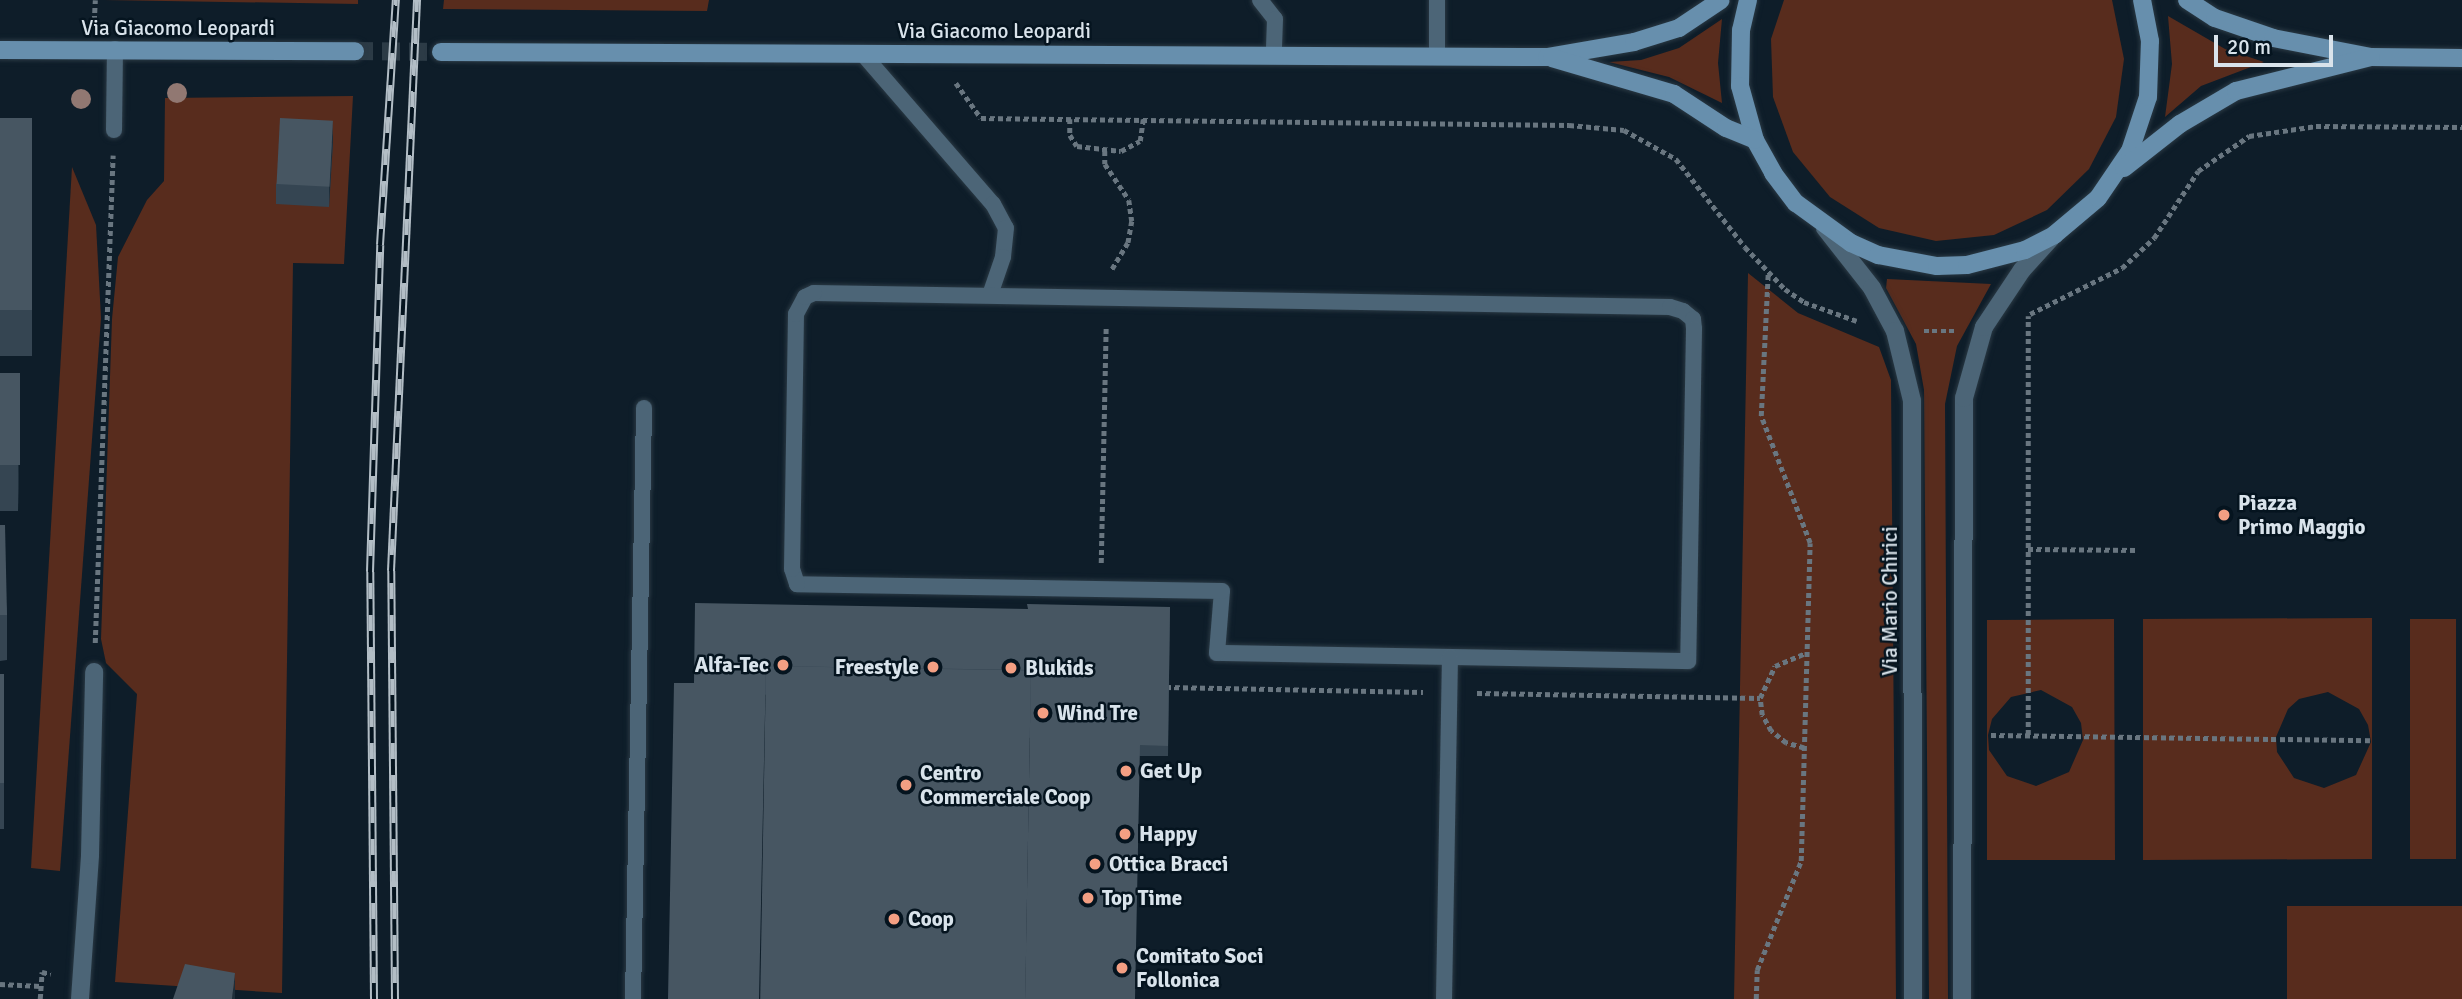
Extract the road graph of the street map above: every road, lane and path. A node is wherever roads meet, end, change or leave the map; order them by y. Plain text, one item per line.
1 (1259, 0) edge
2 (1437, 0) edge
3 (1721, 0) edge
4 (1748, 0) edge
5 (2142, 0) edge
6 (2187, 0) edge
7 (115, 49) junction
8 (0, 50) edge
9 (355, 51) tunnel mouth
10 (441, 52) tunnel mouth
11 (862, 53) junction
12 (936, 53) junction
13 (1274, 55) junction
14 (1437, 56) junction
15 (1547, 57) junction
16 (2371, 57) junction
17 (2462, 58) edge
18 (1070, 119) junction
19 (1143, 120) junction
20 (2462, 127) edge
21 (114, 130) joint
22 (1755, 140) junction
23 (1105, 151) junction
24 (2115, 175) junction
25 (1825, 228) junction
26 (2054, 235) junction
27 (1769, 274) junction
28 (990, 295) junction
29 (1107, 298) junction
30 (2028, 315) junction
31 (1984, 327) junction
32 (1895, 331) junction
33 (644, 408) dead end
34 (2028, 549) junction
35 (2137, 550) dead end
36 (1101, 589) junction
37 (1806, 653) junction
38 (1450, 657) junction
39 (94, 672) joint
40 (1155, 687) edge
41 (1169, 687) edge
42 (1962, 735) junction
43 (2028, 735) junction
44 (2370, 740) dead end
45 (1804, 748) junction
46 (51, 972) dead end
47 (0, 984) edge
48 (41, 986) junction
49 (40, 999) edge
50 (80, 999) edge
51 (633, 999) edge
52 (1444, 999) edge
53 (1756, 999) edge
54 (1913, 999) edge
55 (1962, 999) edge

1 - 13 lane
2 - 14 lane
3 - 15 main road, Via Giacomo Leopardi
4 - 22 main road
5 - 24 main road
6 - 16 main road
7 - 8 main road, Via Giacomo Leopardi
7 - 9 main road, Via Giacomo Leopardi
7 - 21 lane
10 - 11 main road, Via Giacomo Leopardi
11 - 12 main road, Via Giacomo Leopardi
11 - 28 lane
12 - 13 main road, Via Giacomo Leopardi
12 - 18 path
13 - 14 main road, Via Giacomo Leopardi
14 - 15 main road, Via Giacomo Leopardi
15 - 22 main road, Via Giacomo Leopardi
16 - 17 main road
16 - 24 main road
18 - 19 path
18 - 23 path
19 - 23 path
19 - 27 path
20 - 30 path
21 - 39 path
22 - 25 main road
23 - 29 path
24 - 26 main road
25 - 26 main road
25 - 32 street, Via Mario Chirici
26 - 31 street
27 - 32 path
27 - 37 path
28 - 29 lane
28 - 36 lane
29 - 36 path
29 - 38 lane
30 - 31 path
30 - 34 path
31 - 32 path
31 - 42 street
32 - 54 street, Via Mario Chirici
33 - 51 lane
34 - 35 path
34 - 43 path
36 - 38 lane
37 - 45 path
37 - 45 path
38 - 52 lane
39 - 50 street
40 - 41 path
42 - 43 path
42 - 55 street
43 - 44 path
45 - 53 path
46 - 48 path
47 - 48 path
48 - 49 path

